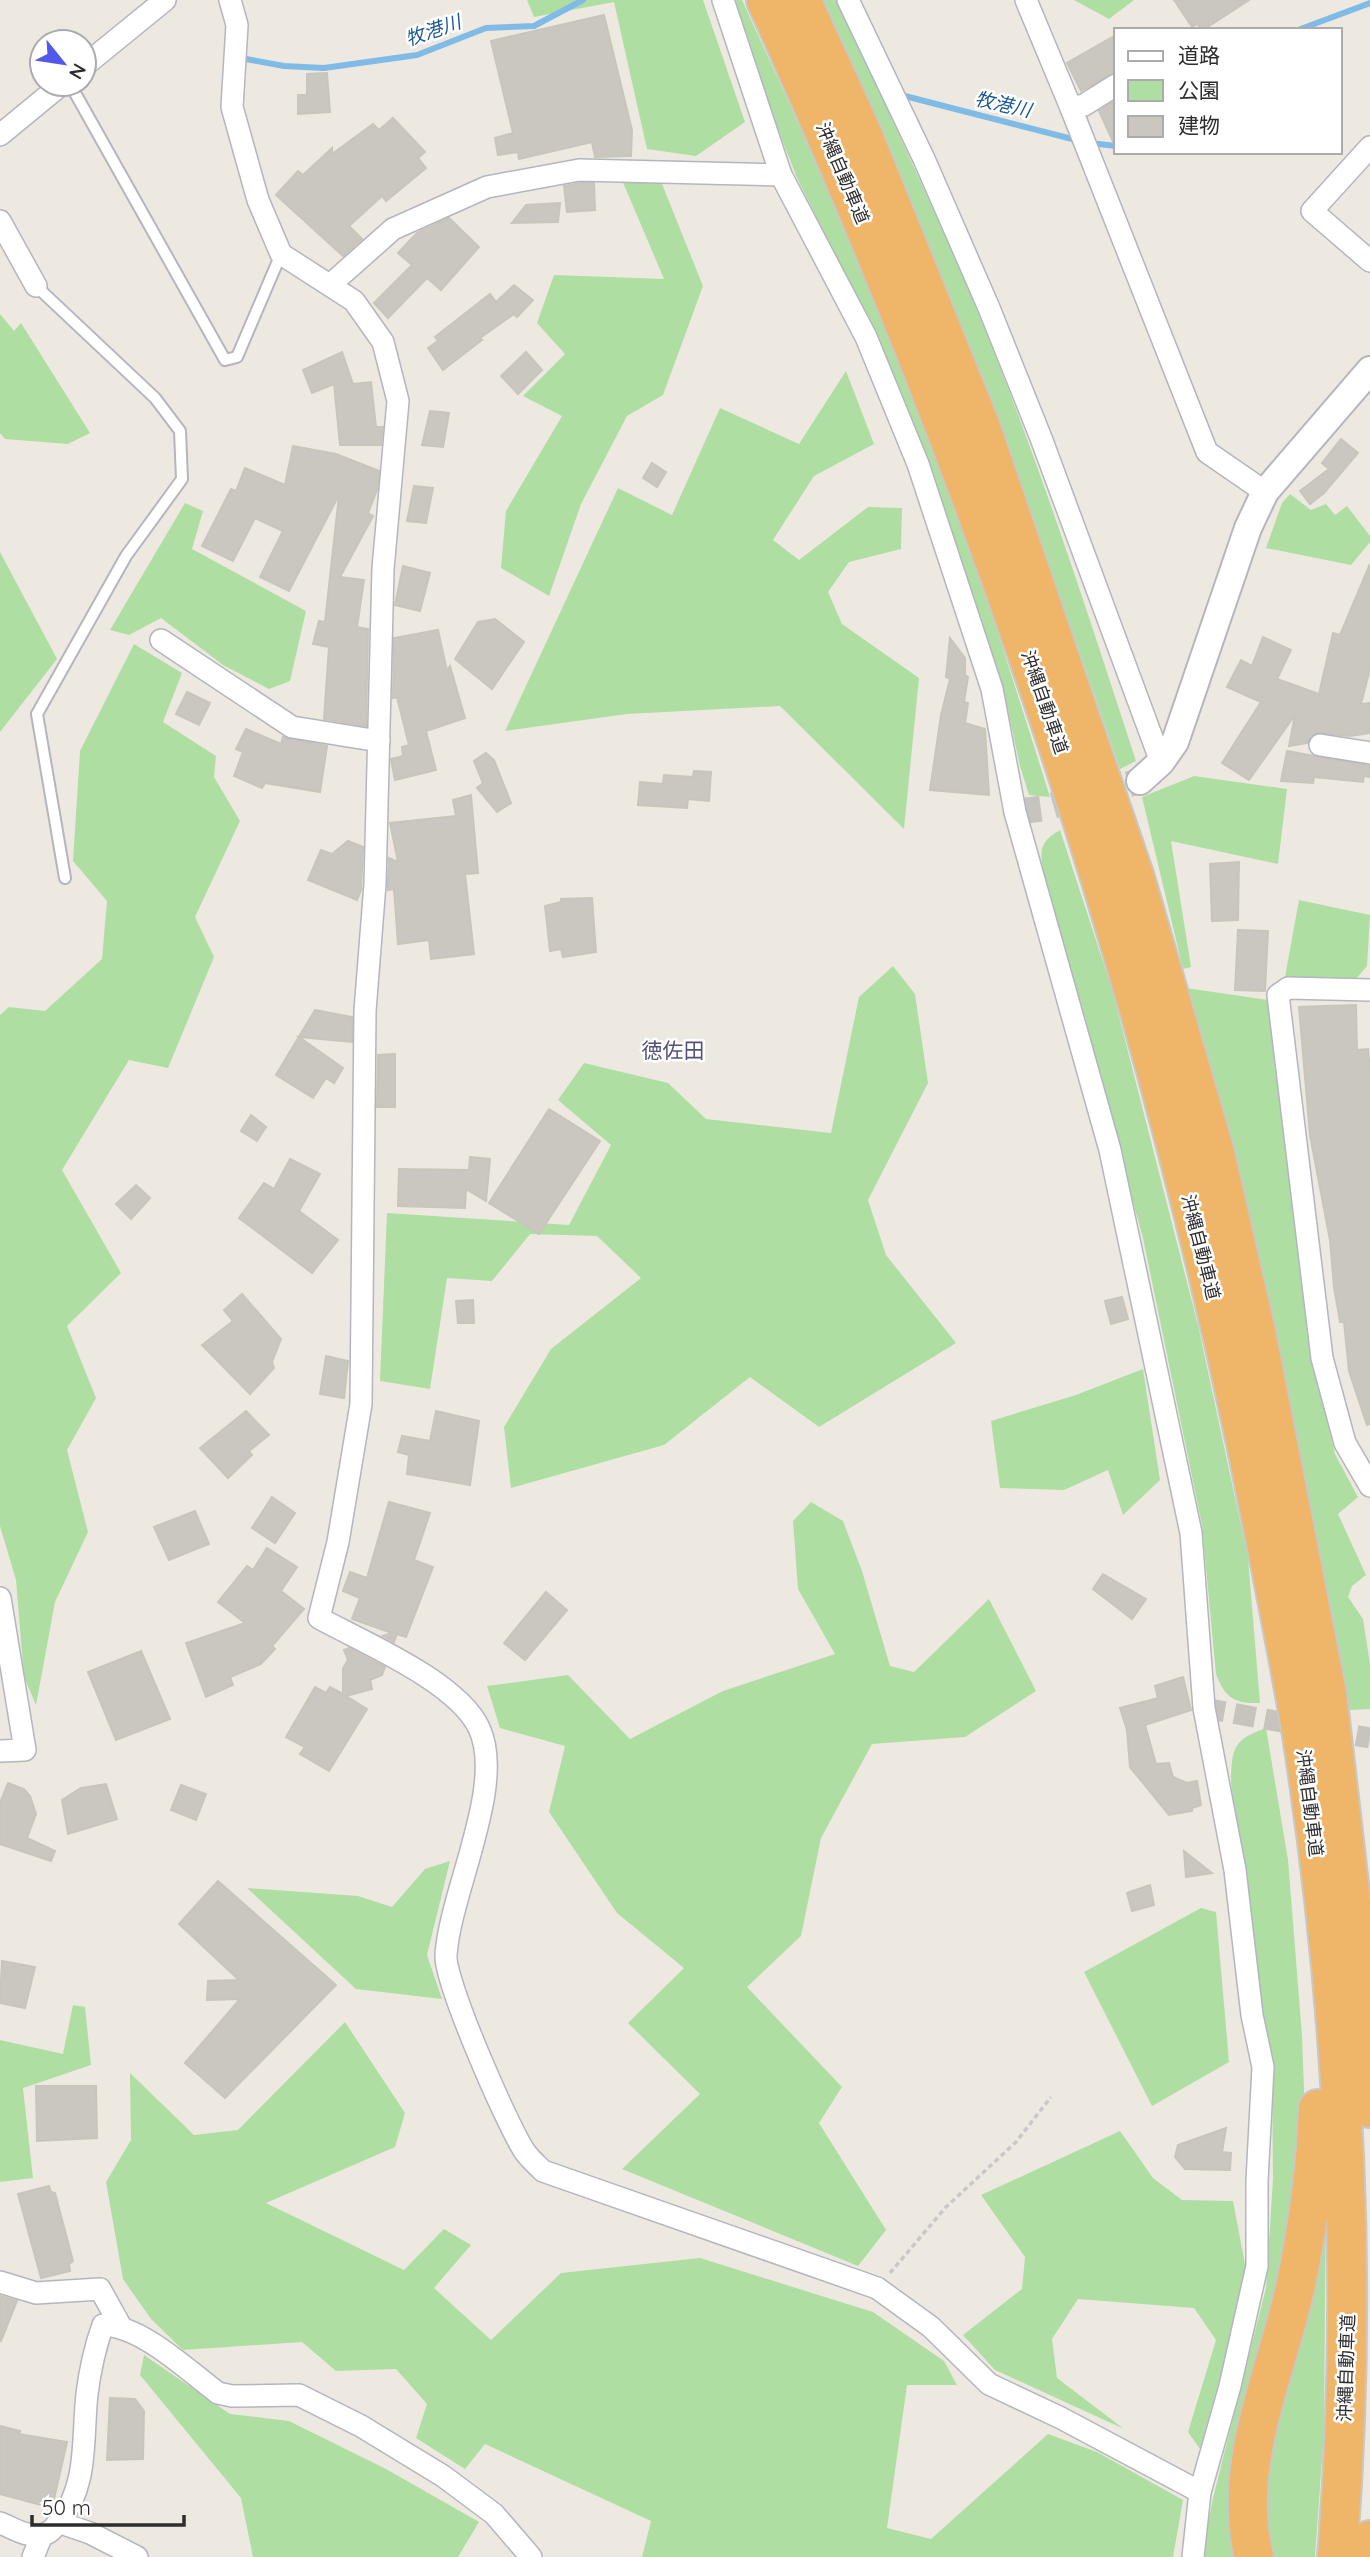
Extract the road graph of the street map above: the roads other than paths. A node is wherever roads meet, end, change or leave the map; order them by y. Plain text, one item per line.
1 (165, 0) edge
2 (230, 0) edge
3 (723, 0) edge
4 (766, 0) edge
5 (801, 0) edge
6 (848, 0) edge
7 (1026, 0) edge
8 (98, 55) edge
9 (1114, 86) edge
10 (45, 98) edge
11 (78, 98) edge
12 (1071, 108) junction
13 (0, 135) edge
14 (1370, 146) edge
15 (781, 175) junction
16 (0, 221) edge
17 (281, 254) junction
18 (1370, 261) edge
19 (330, 285) junction
20 (36, 286) joint
21 (1370, 370) edge
22 (1265, 492) junction
23 (161, 640) dead end
24 (379, 741) junction
25 (1320, 745) dead end
26 (1370, 753) edge
27 (1161, 762) junction
28 (1140, 781) tunnel mouth
29 (65, 878) dead end
30 (1370, 990) edge
31 (1370, 1486) edge
32 (0, 1598) edge
33 (0, 1751) edge
34 (1330, 1957) junction
35 (1367, 2016) edge
36 (1370, 2108) edge
37 (0, 2282) edge
38 (120, 2325) junction
39 (1200, 2492) junction
40 (0, 2523) edge
41 (50, 2529) junction
42 (1370, 2540) edge
43 (33, 2557) edge
44 (137, 2557) edge
45 (531, 2557) edge
46 (1193, 2557) edge
47 (1254, 2557) edge
48 (1338, 2557) edge
49 (1368, 2557) edge

1 - 8 street
2 - 17 street
3 - 15 street
4 - 34 highway, 沖縄自動車道
5 - 35 highway, 沖縄自動車道
6 - 27 street
7 - 12 street
9 - 12 street
10 - 13 street
11 - 17 lane
12 - 22 street
14 - 18 street
15 - 19 street
15 - 39 street
16 - 20 street
17 - 19 street
19 - 24 street
20 - 29 lane
21 - 22 street
22 - 27 street
23 - 24 street
24 - 39 street
25 - 26 street
27 - 28 street
30 - 31 street
32 - 33 street
34 - 47 highway
34 - 48 highway, 沖縄自動車道
35 - 36 highway, 沖縄自動車道
37 - 38 street
38 - 41 street
38 - 45 street
39 - 46 street
40 - 41 street
41 - 43 street
41 - 44 street
42 - 49 highway

